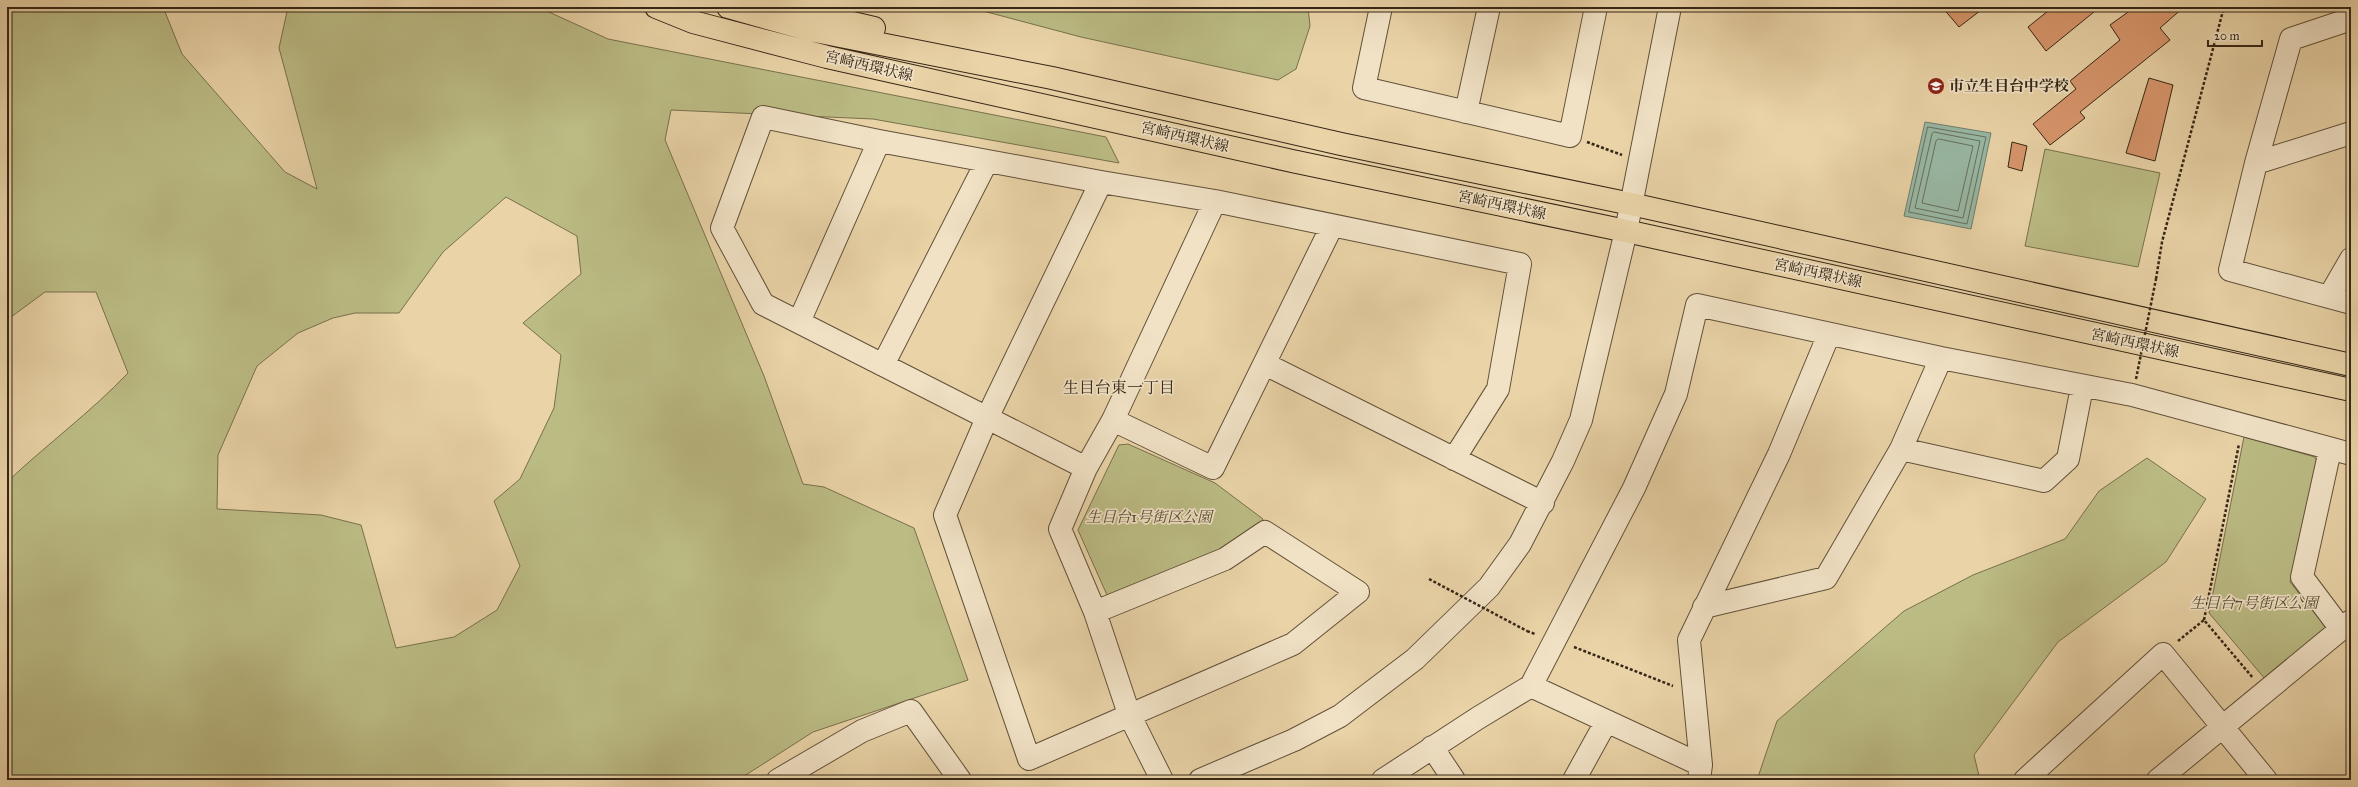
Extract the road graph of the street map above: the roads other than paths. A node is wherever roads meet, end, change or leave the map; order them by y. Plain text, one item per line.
1 (656, 7) edge
2 (728, 7) edge
3 (783, 7) edge
4 (1381, 7) edge
5 (1489, 7) edge
6 (1596, 7) edge
7 (1670, 7) edge
8 (2351, 19) edge
9 (1052, 78) junction
10 (1466, 112) junction
11 (2351, 133) edge
12 (879, 141) junction
13 (987, 162) junction
14 (2256, 163) junction
15 (1101, 182) junction
16 (1215, 201) junction
17 (1631, 204) junction
18 (1332, 226) junction
19 (1626, 231) junction
20 (2351, 259) edge
21 (2329, 297) junction
22 (2351, 303) edge
23 (799, 322) junction
24 (1829, 334) junction
25 (1941, 358) junction
26 (1265, 364) junction
27 (883, 365) junction
28 (2351, 365) edge
29 (2082, 387) junction
30 (2351, 390) edge
31 (987, 418) junction
32 (1113, 420) junction
33 (1901, 449) junction
34 (2330, 450) junction
35 (2351, 454) edge
36 (1454, 459) junction
37 (1086, 468) junction
38 (1543, 503) junction
39 (1704, 608) junction
40 (1095, 612) junction
41 (2346, 625) edge
42 (1531, 686) junction
43 (1129, 714) junction
44 (1606, 722) junction
45 (2224, 726) junction
46 (1432, 747) junction
47 (1700, 773) edge
48 (778, 780) edge
49 (960, 780) edge
50 (1162, 780) edge
51 (1200, 780) edge
52 (1383, 780) edge
53 (1454, 780) edge
54 (1574, 780) edge
55 (2025, 780) edge
56 (2158, 780) edge
57 (2266, 780) edge

1 - 19 main road, 宮崎西環状線
2 - 9 main road, 宮崎西環状線
3 - 9 main road
4 - 10 street
5 - 10 street
6 - 10 street
7 - 17 street
8 - 14 street
9 - 17 main road, 宮崎西環状線
11 - 14 street
12 - 13 street
12 - 23 street
12 - 23 street
13 - 15 street
13 - 27 street
14 - 21 street
15 - 16 street
15 - 31 street
16 - 18 street
16 - 32 street
17 - 19 street
17 - 28 main road, 宮崎西環状線
18 - 26 street
18 - 36 street
19 - 30 main road, 宮崎西環状線
19 - 38 street
20 - 21 street
21 - 22 street
23 - 27 street
24 - 25 street
24 - 39 street
24 - 42 street
25 - 29 street
25 - 33 street
26 - 32 street
26 - 36 street
27 - 31 street
29 - 33 street
29 - 34 street
31 - 37 street
31 - 43 street
32 - 37 street
33 - 39 street
34 - 35 street
34 - 41 street
36 - 38 street
37 - 40 street
38 - 51 street
39 - 47 street
40 - 43 street
40 - 43 street
41 - 45 street
42 - 44 street
42 - 46 street
43 - 50 street
44 - 47 street
44 - 54 street
45 - 55 street
45 - 56 street
45 - 57 street
46 - 52 street
46 - 53 street
48 - 49 street

